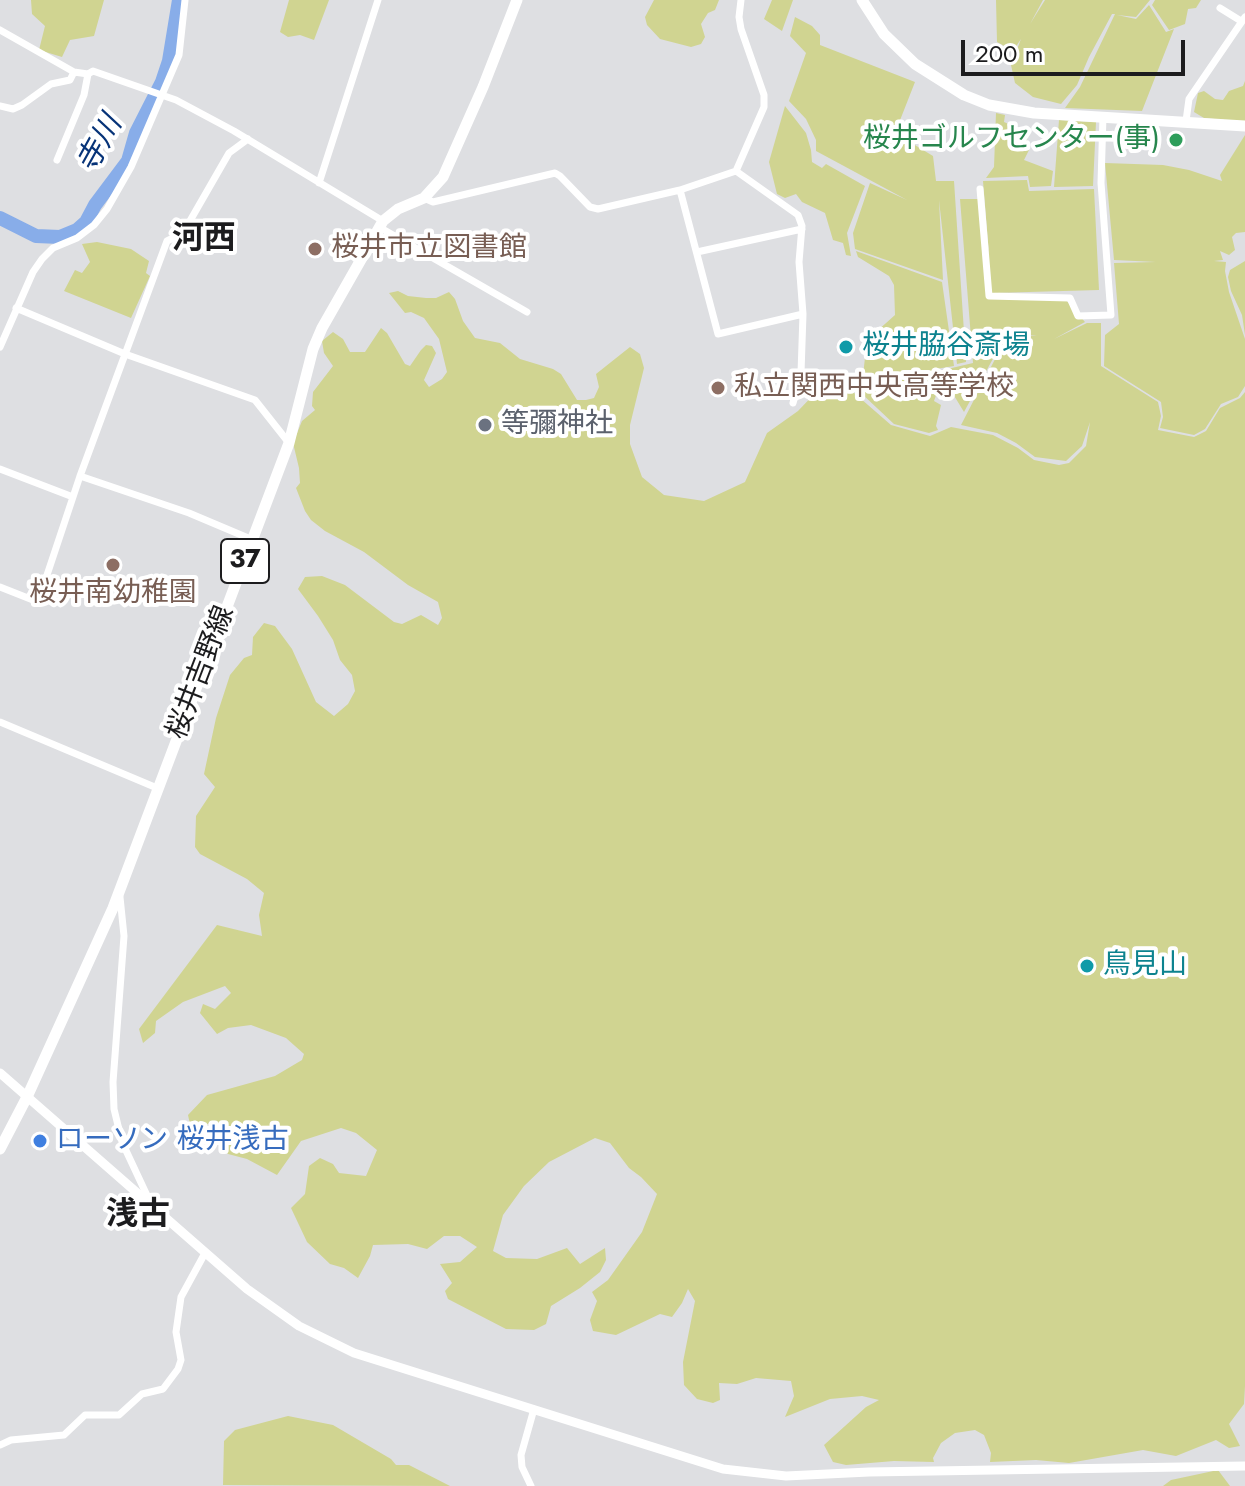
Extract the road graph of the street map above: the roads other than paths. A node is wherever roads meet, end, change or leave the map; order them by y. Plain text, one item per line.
1 (185, 0) edge
2 (378, 0) edge
3 (517, 0) edge
4 (741, 0) edge
5 (862, 0) edge
6 (1220, 8) dead end
7 (1239, 16) edge
8 (0, 30) edge
9 (74, 72) junction
10 (88, 74) junction
11 (161, 93) junction
12 (0, 106) edge
13 (1103, 116) junction
14 (1186, 121) junction
15 (1245, 126) edge
16 (248, 139) junction
17 (57, 160) dead end
18 (736, 171) junction
19 (319, 183) junction
20 (980, 189) dead end
21 (680, 190) junction
22 (424, 198) junction
23 (381, 224) junction
24 (802, 229) junction
25 (697, 252) junction
26 (16, 308) junction
27 (527, 312) dead end
28 (803, 314) junction
29 (0, 347) edge
30 (125, 354) junction
31 (793, 403) dead end
32 (289, 443) junction
33 (0, 469) edge
34 (80, 476) junction
35 (73, 497) junction
36 (253, 540) junction
37 (0, 587) edge
38 (0, 722) edge
39 (157, 788) junction
40 (119, 890) junction
41 (0, 1073) edge
42 (27, 1097) junction
43 (1, 1142) edge
44 (152, 1206) junction
45 (205, 1253) junction
46 (534, 1409) junction
47 (0, 1445) edge
48 (1245, 1466) edge
49 (531, 1486) edge

1 - 11 street
2 - 19 street
3 - 22 main road
4 - 18 street
5 - 13 main road
6 - 7 street
7 - 14 street
8 - 9 street
9 - 10 street
9 - 12 street
10 - 11 street
10 - 17 street
11 - 16 street
11 - 26 street
13 - 14 main road
13 - 20 street
14 - 15 main road
16 - 19 street
16 - 30 street
18 - 21 street
18 - 24 street
19 - 23 street
21 - 22 street
21 - 25 street
22 - 23 main road
23 - 27 street
23 - 32 main road, 桜井吉野線 / 37
24 - 25 street
24 - 28 street
25 - 28 street
26 - 29 street
26 - 30 street
28 - 31 street
30 - 32 street
30 - 34 street
32 - 36 main road, 桜井吉野線 / 37
33 - 35 street
34 - 35 street
34 - 36 street
35 - 37 street
36 - 39 main road, 桜井吉野線 / 37
38 - 39 street
39 - 40 main road, 桜井吉野線 / 37
40 - 42 main road, 桜井吉野線 / 37
40 - 44 street
41 - 42 street
42 - 43 main road, 桜井吉野線 / 37
42 - 44 street
44 - 45 street
45 - 46 street
45 - 47 street
46 - 48 street
46 - 49 street

